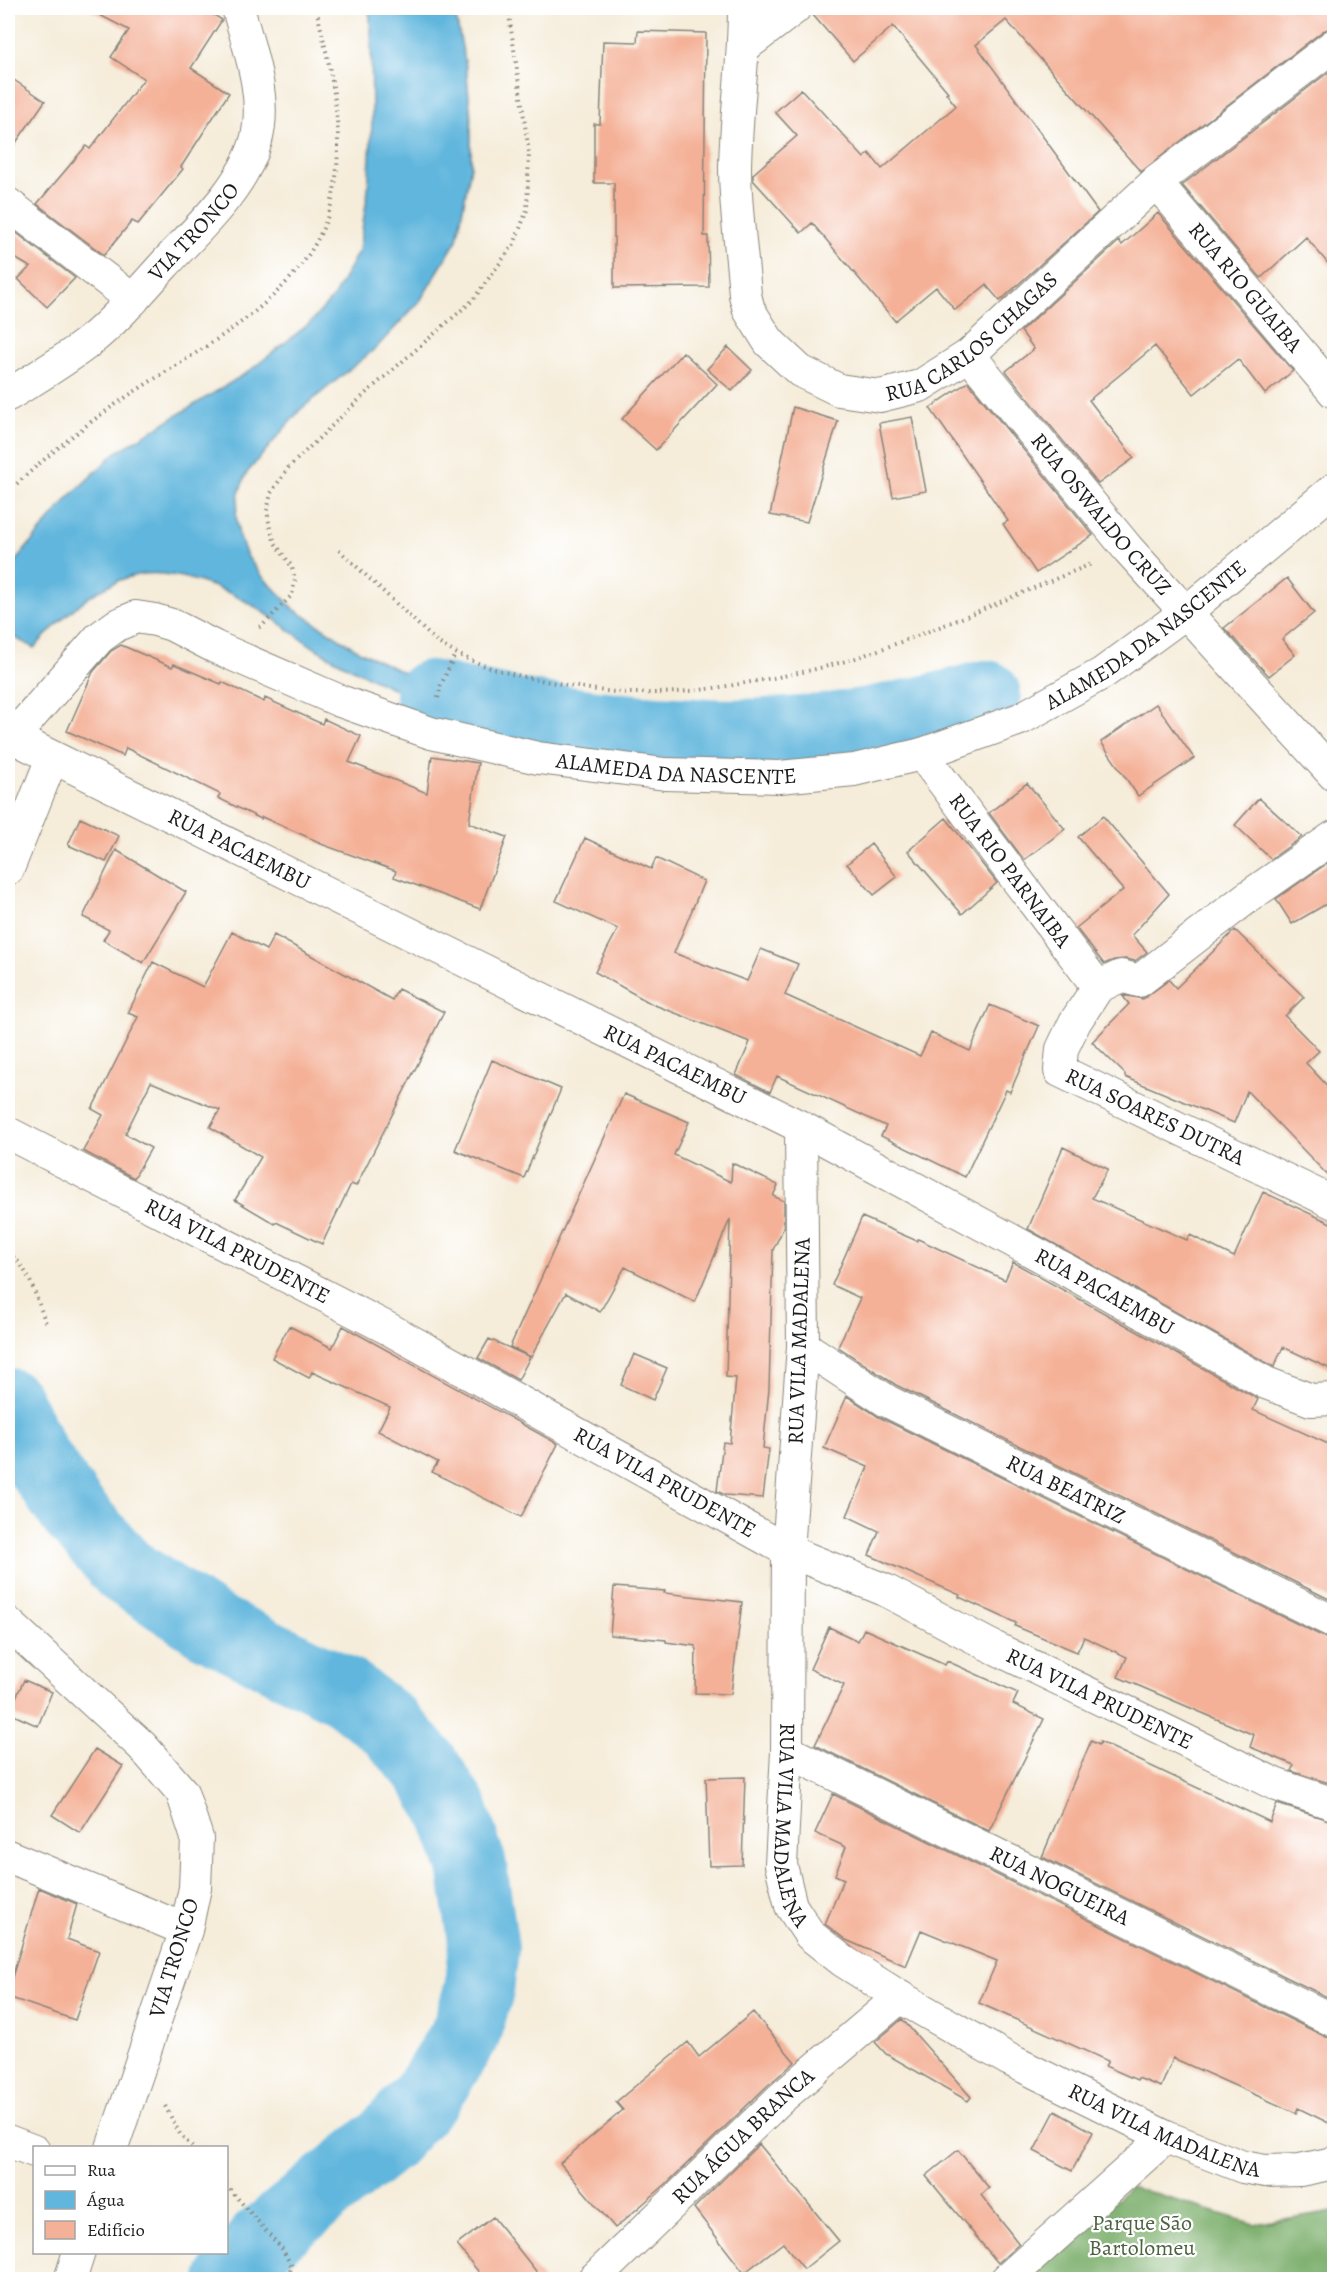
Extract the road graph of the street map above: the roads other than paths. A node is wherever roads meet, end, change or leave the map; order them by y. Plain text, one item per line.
1 (215, 8) edge
2 (744, 8) edge
3 (795, 8) edge
4 (241, 18) edge
5 (1335, 45) edge
6 (744, 47) junction
7 (1155, 182) junction
8 (8, 204) edge
9 (133, 300) junction
10 (969, 355) junction
11 (1335, 392) edge
12 (8, 395) edge
13 (1335, 489) edge
14 (1185, 613) junction
15 (10, 736) edge
16 (922, 754) junction
17 (52, 758) junction
18 (1335, 775) edge
19 (1335, 837) edge
20 (8, 869) edge
21 (1098, 987) junction
22 (801, 1127) junction
23 (8, 1133) edge
24 (1335, 1203) edge
25 (803, 1346) junction
26 (1335, 1398) edge
27 (788, 1551) junction
28 (1335, 1622) edge
29 (8, 1623) edge
30 (787, 1751) junction
31 (1335, 1804) edge
32 (8, 1856) edge
33 (186, 1930) junction
34 (900, 1997) junction
35 (1335, 2021) edge
36 (1166, 2137) junction
37 (8, 2141) edge
38 (113, 2146) edge
39 (33, 2151) edge
40 (1335, 2163) edge
41 (79, 2254) edge
42 (70, 2280) edge
43 (592, 2280) edge
44 (1006, 2280) edge

1 - 4 street
2 - 6 street, RUA CARLOS CHAGAS
3 - 6 street
4 - 9 street, VIA TRONCO
5 - 7 street, RUA CARLOS CHAGAS
6 - 10 street, RUA CARLOS CHAGAS
7 - 10 street, RUA CARLOS CHAGAS
7 - 11 street, RUA RIO GUAIBA
8 - 9 street
9 - 12 street, VIA TRONCO
10 - 14 street, RUA OSWALDO CRUZ
13 - 14 street, ALAMEDA DA NASCENTE
14 - 16 street, ALAMEDA DA NASCENTE
14 - 18 street, RUA OSWALDO CRUZ
15 - 16 street, ALAMEDA DA NASCENTE
15 - 17 street, RUA PACAEMBU
16 - 21 street, RUA RIO PARNAIBA
17 - 20 street
17 - 22 street, RUA PACAEMBU
19 - 21 street
21 - 24 street, RUA SOARES DUTRA
22 - 25 street, RUA VILA MADALENA
22 - 26 street, RUA PACAEMBU
23 - 27 street, RUA VILA PRUDENTE
25 - 27 street, RUA VILA MADALENA
25 - 28 street, RUA BEATRIZ
27 - 30 street, RUA VILA MADALENA
27 - 31 street, RUA VILA PRUDENTE
29 - 33 street, VIA TRONCO
30 - 34 street, RUA VILA MADALENA
30 - 35 street, RUA NOGUEIRA
32 - 33 street
33 - 38 street, VIA TRONCO
34 - 36 street, RUA VILA MADALENA
34 - 43 street, RUA ÁGUA BRANCA
36 - 40 street, RUA VILA MADALENA
36 - 44 street
37 - 39 street
41 - 42 street

